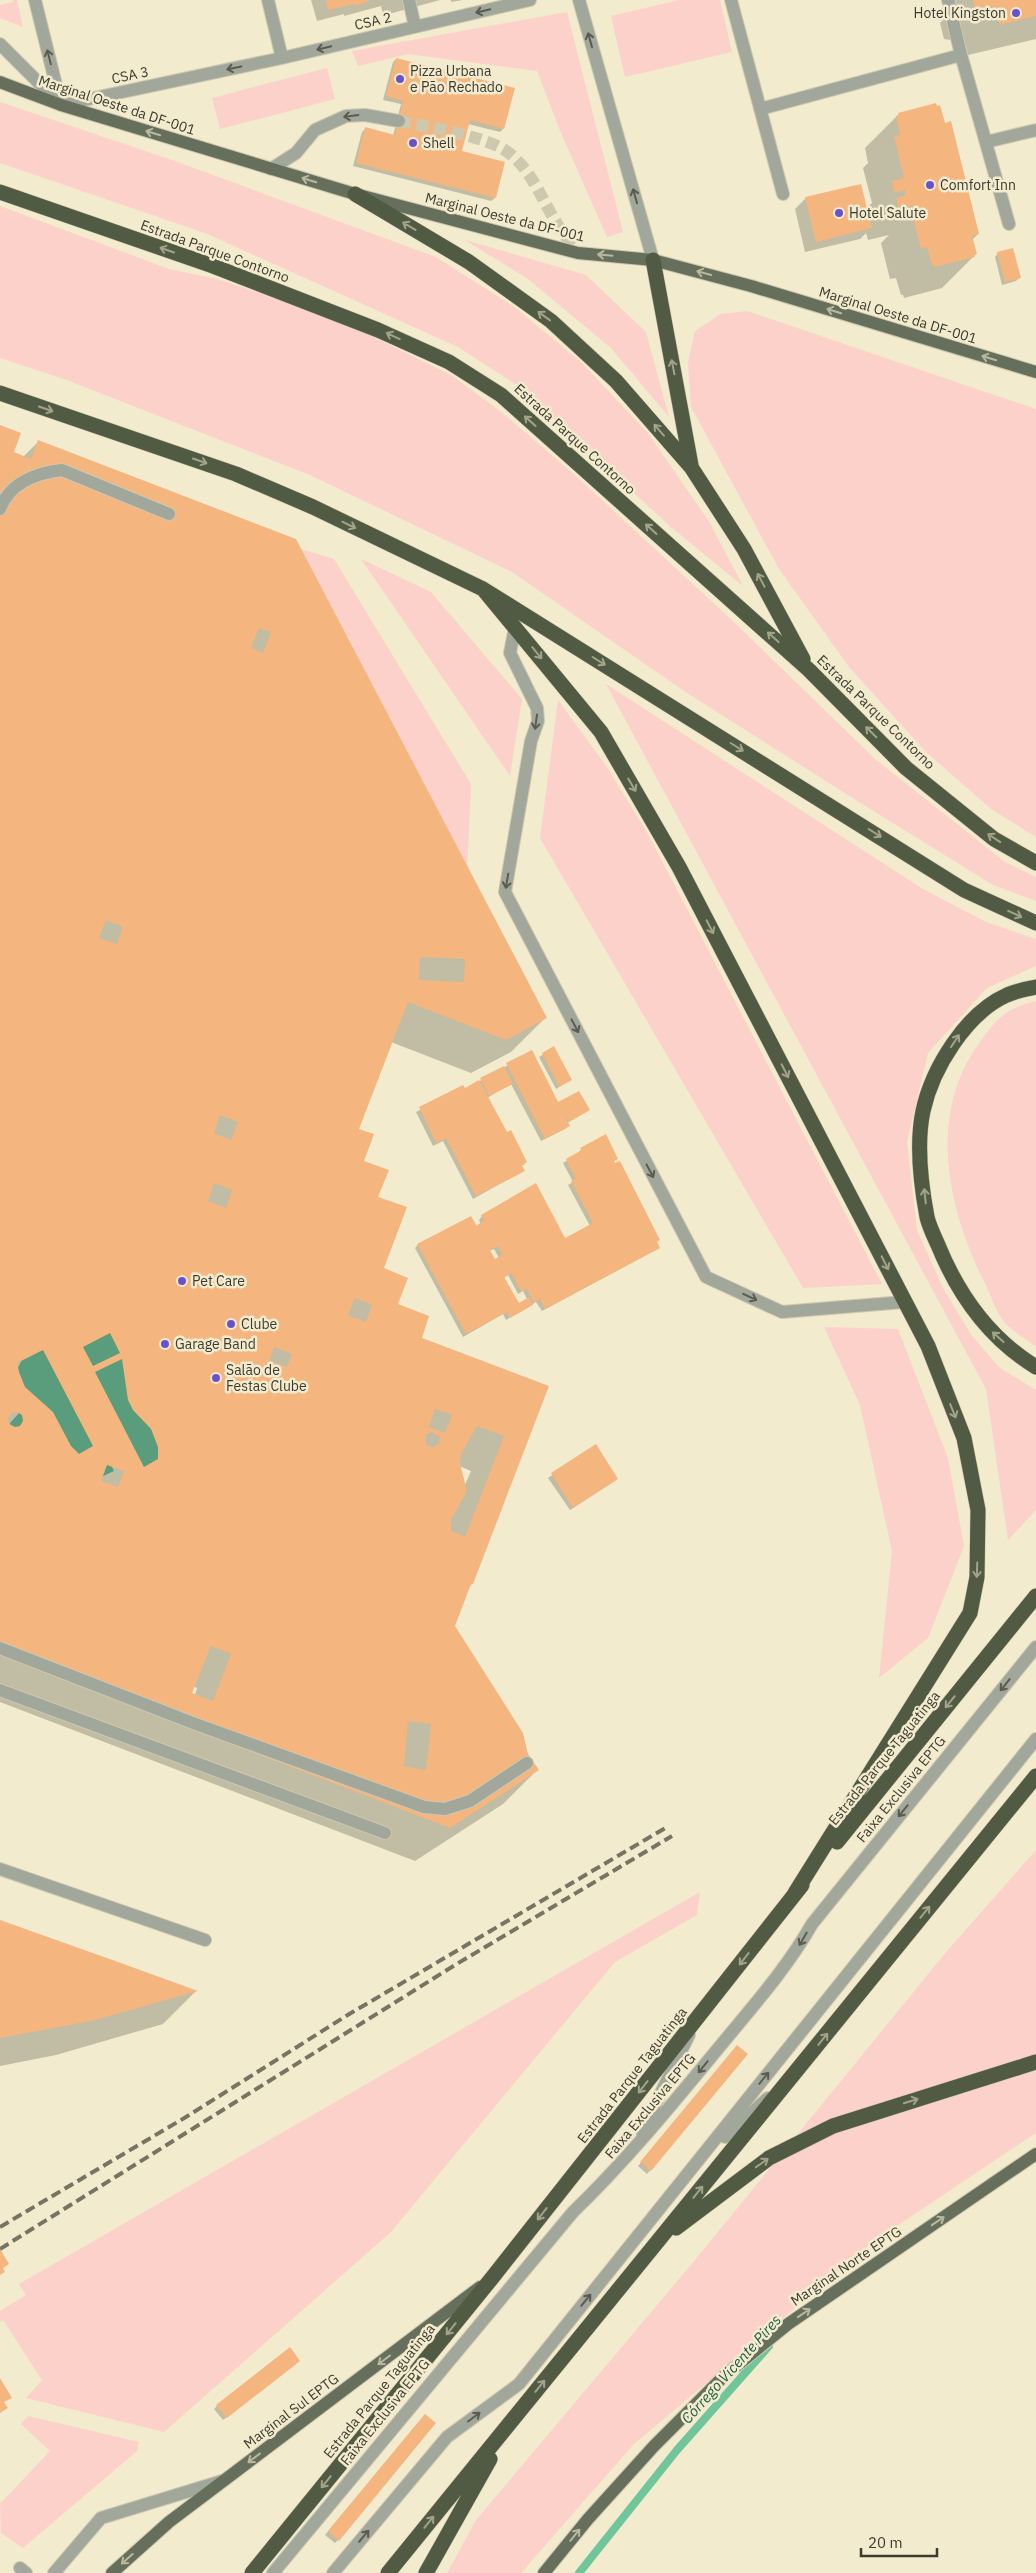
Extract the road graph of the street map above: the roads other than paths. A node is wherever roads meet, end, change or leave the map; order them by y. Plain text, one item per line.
1 (35, 0) edge
2 (268, 0) edge
3 (409, 0) edge
4 (530, 0) edge
5 (579, 0) edge
6 (731, 0) edge
7 (948, 0) edge
8 (416, 27) junction
9 (0, 44) edge
10 (961, 55) junction
11 (282, 58) junction
12 (0, 82) edge
13 (61, 104) junction
14 (760, 109) junction
15 (399, 121) tunnel mouth
16 (1036, 130) edge
17 (986, 142) junction
18 (271, 168) junction
19 (0, 192) edge
20 (355, 194) junction
21 (783, 194) dead end
22 (1009, 224) dead end
23 (653, 260) junction
24 (1036, 372) edge
25 (0, 393) edge
26 (691, 466) junction
27 (0, 509) edge
28 (169, 514) dead end
29 (483, 589) junction
30 (515, 627) junction
31 (809, 670) junction
32 (1036, 863) edge
33 (1036, 923) edge
34 (1036, 987) edge
35 (904, 1302) junction
36 (1036, 1367) edge
37 (1036, 1596) edge
38 (1036, 1647) edge
39 (0, 1648) edge
40 (0, 1690) edge
41 (1036, 1739) edge
42 (527, 1763) dead end
43 (1036, 1776) edge
44 (1036, 1787) edge
45 (1016, 1800) junction
46 (385, 1833) dead end
47 (0, 1870) edge
48 (795, 1893) junction
49 (205, 1940) dead end
50 (696, 2019) junction
51 (1036, 2062) edge
52 (792, 2076) junction
53 (635, 2148) junction
54 (1036, 2154) edge
55 (697, 2162) junction
56 (654, 2246) junction
57 (492, 2278) junction
58 (509, 2423) junction
59 (225, 2480) junction
60 (54, 2573) edge
61 (112, 2573) edge
62 (252, 2573) edge
63 (273, 2573) edge
64 (333, 2573) edge
65 (388, 2573) edge
66 (426, 2573) edge
67 (544, 2573) edge

13 -> 1 street
2 - 11 street
3 - 8 street
4 -> 8 street, CSA 2
23 -> 5 street
6 - 14 street
7 - 10 street
8 -> 11 street, CSA 2
9 - 13 street
10 - 14 street
10 - 17 street
11 -> 13 street, CSA 3
12 - 13 main road, Marginal Oeste da DF-001
18 -> 13 main road, Marginal Oeste da DF-001
14 - 21 street
15 -> 18 street
16 - 17 street
17 - 22 street
20 -> 18 main road, Marginal Oeste da DF-001
31 -> 19 highway, Estrada Parque Contorno
23 -> 20 main road, Marginal Oeste da DF-001
26 -> 20 highway
24 -> 23 main road, Marginal Oeste da DF-001
26 -> 23 highway
25 -> 29 highway
31 -> 26 highway
27 - 28 street
29 - 30 highway
29 -> 33 highway
30 -> 35 highway
30 -> 35 street
32 -> 31 highway, Estrada Parque Contorno
36 -> 34 highway
35 -> 48 highway
37 -> 48 highway, Estrada Parque Taguatinga
38 -> 53 street, Faixa Exclusiva EPTG
39 - 42 street
40 - 46 street
55 -> 41 street
43 - 45 highway
44 - 45 highway
52 -> 45 highway
47 - 49 street
48 -> 50 highway, Estrada Parque Taguatinga
50 - 53 street
50 -> 57 highway, Estrada Parque Taguatinga
56 -> 51 highway
52 - 55 street
56 -> 52 highway
53 - 63 street, Faixa Exclusiva EPTG
67 -> 54 main road, Marginal Norte EPTG
64 -> 55 street
58 -> 56 highway
57 -> 59 main road, Marginal Sul EPTG
57 -> 62 highway, Estrada Parque Taguatinga
65 -> 58 highway
58 - 66 highway
59 - 60 street
59 -> 61 main road, Marginal Sul EPTG

